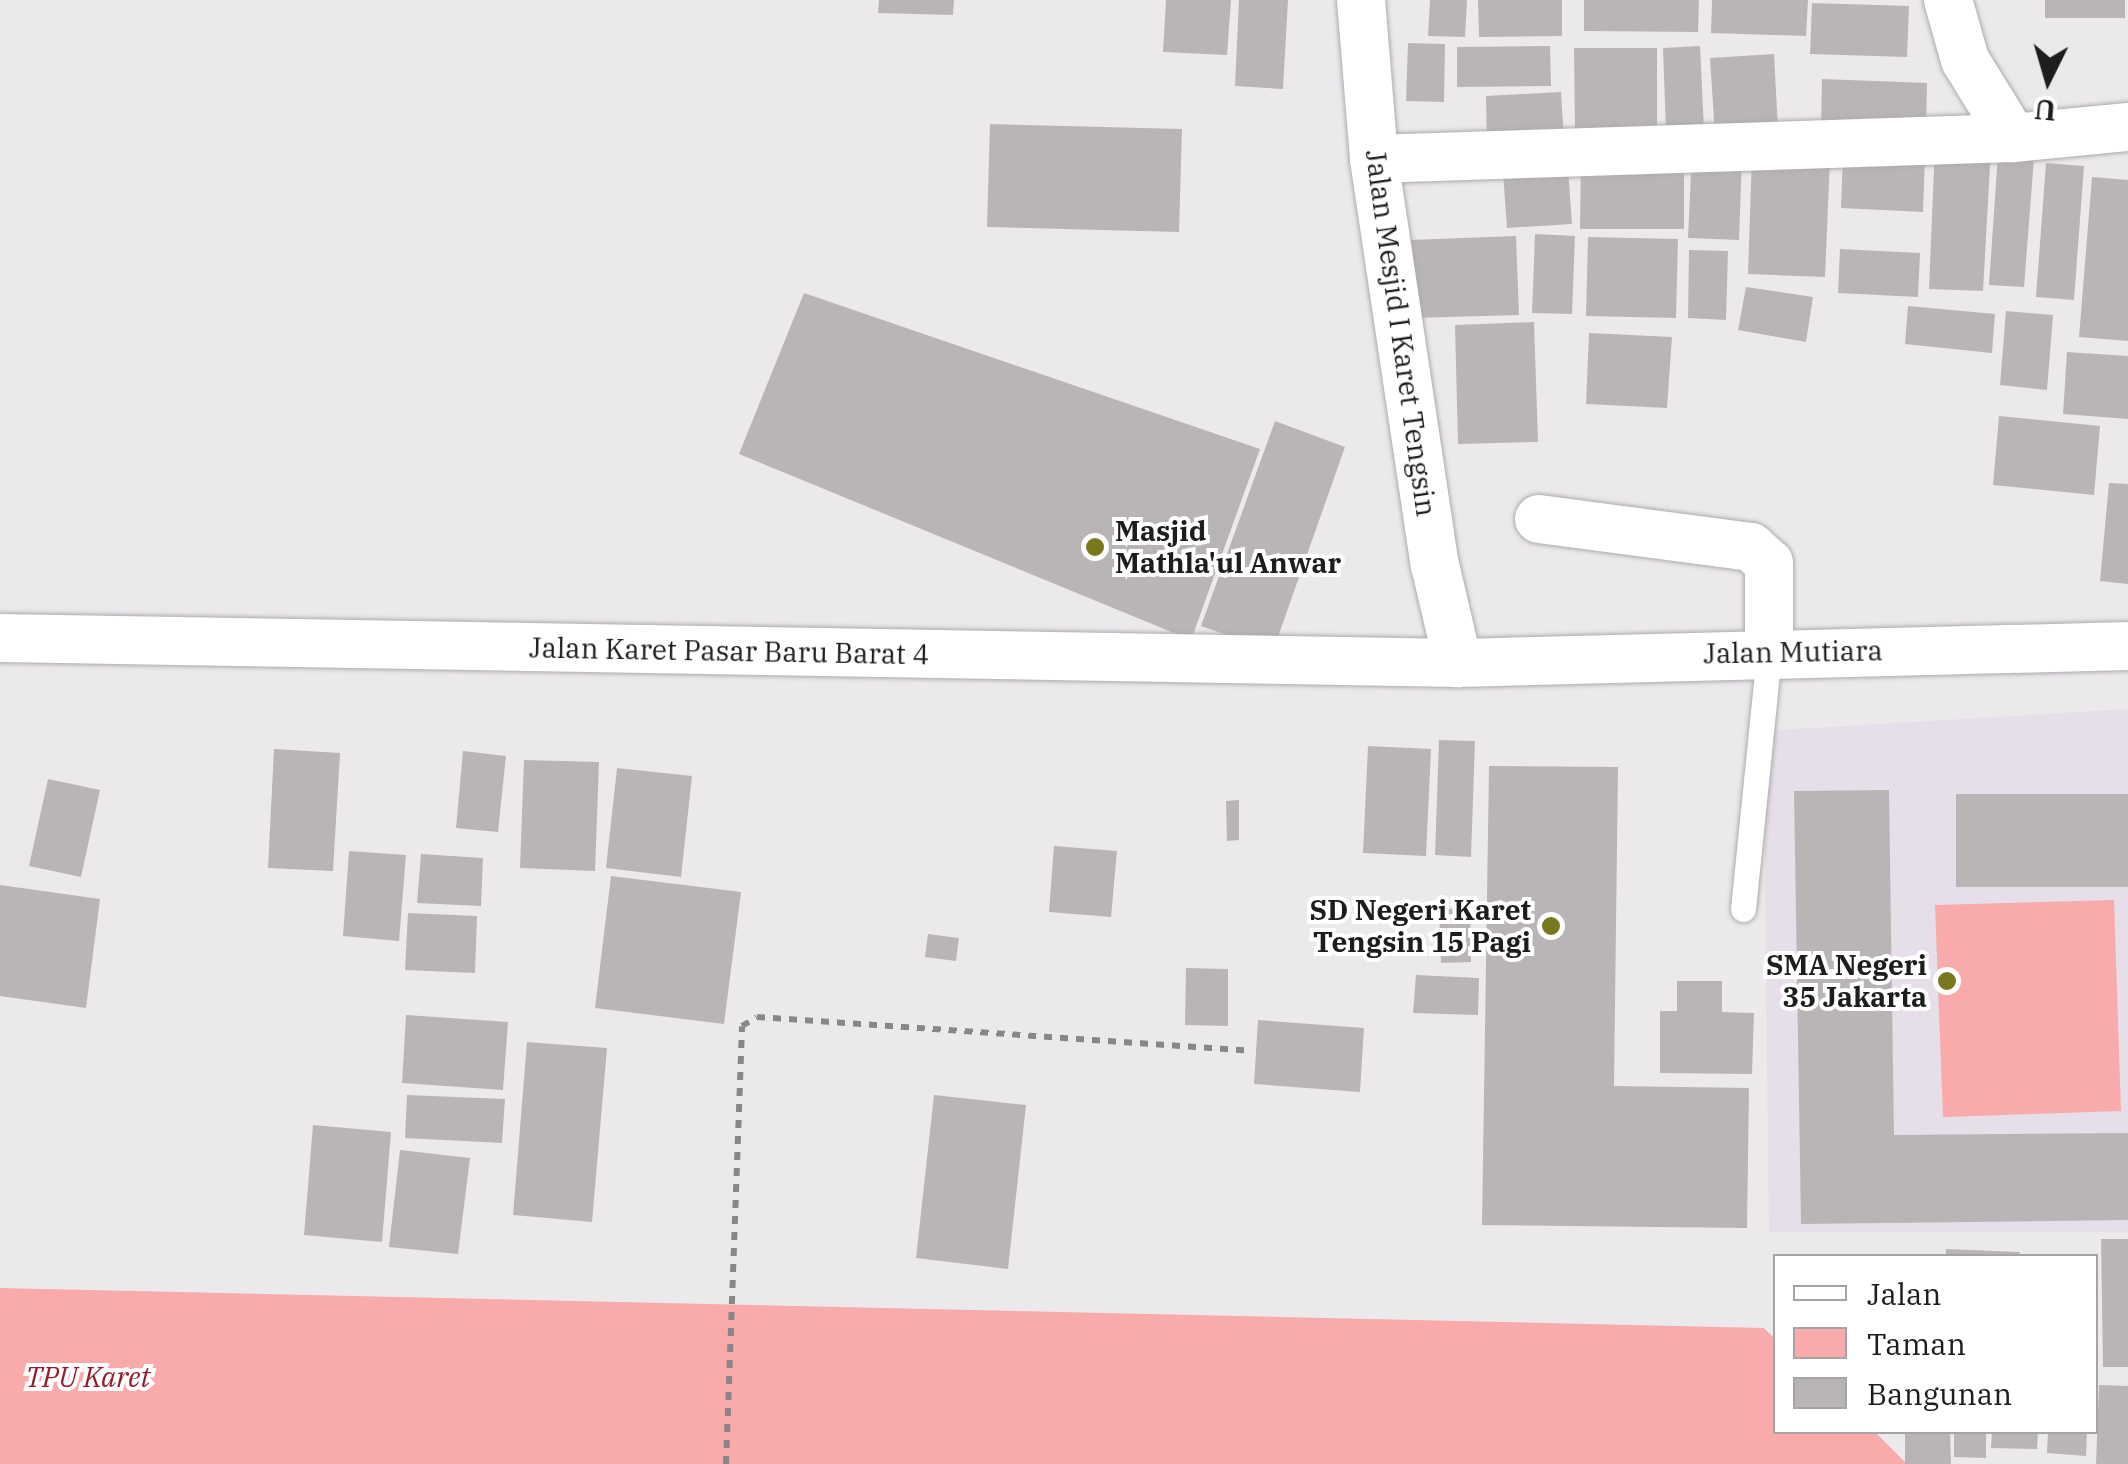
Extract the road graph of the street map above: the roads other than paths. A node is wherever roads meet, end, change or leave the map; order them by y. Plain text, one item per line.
1 (1361, 0) edge
2 (1948, 0) edge
3 (2128, 127) edge
4 (2012, 138) junction
5 (1374, 158) junction
6 (1539, 519) dead end
7 (0, 638) edge
8 (2128, 646) edge
9 (1770, 652) junction
10 (1458, 663) junction
11 (1743, 909) dead end

1 - 5 street, Jalan Mesjid I Karet Tengsin
2 - 4 street
3 - 4 street
4 - 5 street
5 - 10 street, Jalan Mesjid I Karet Tengsin
6 - 9 street
7 - 10 street, Jalan Karet Pasar Baru Barat 4
8 - 9 street, Jalan Mutiara
9 - 10 street, Jalan Mutiara
9 - 11 lane

